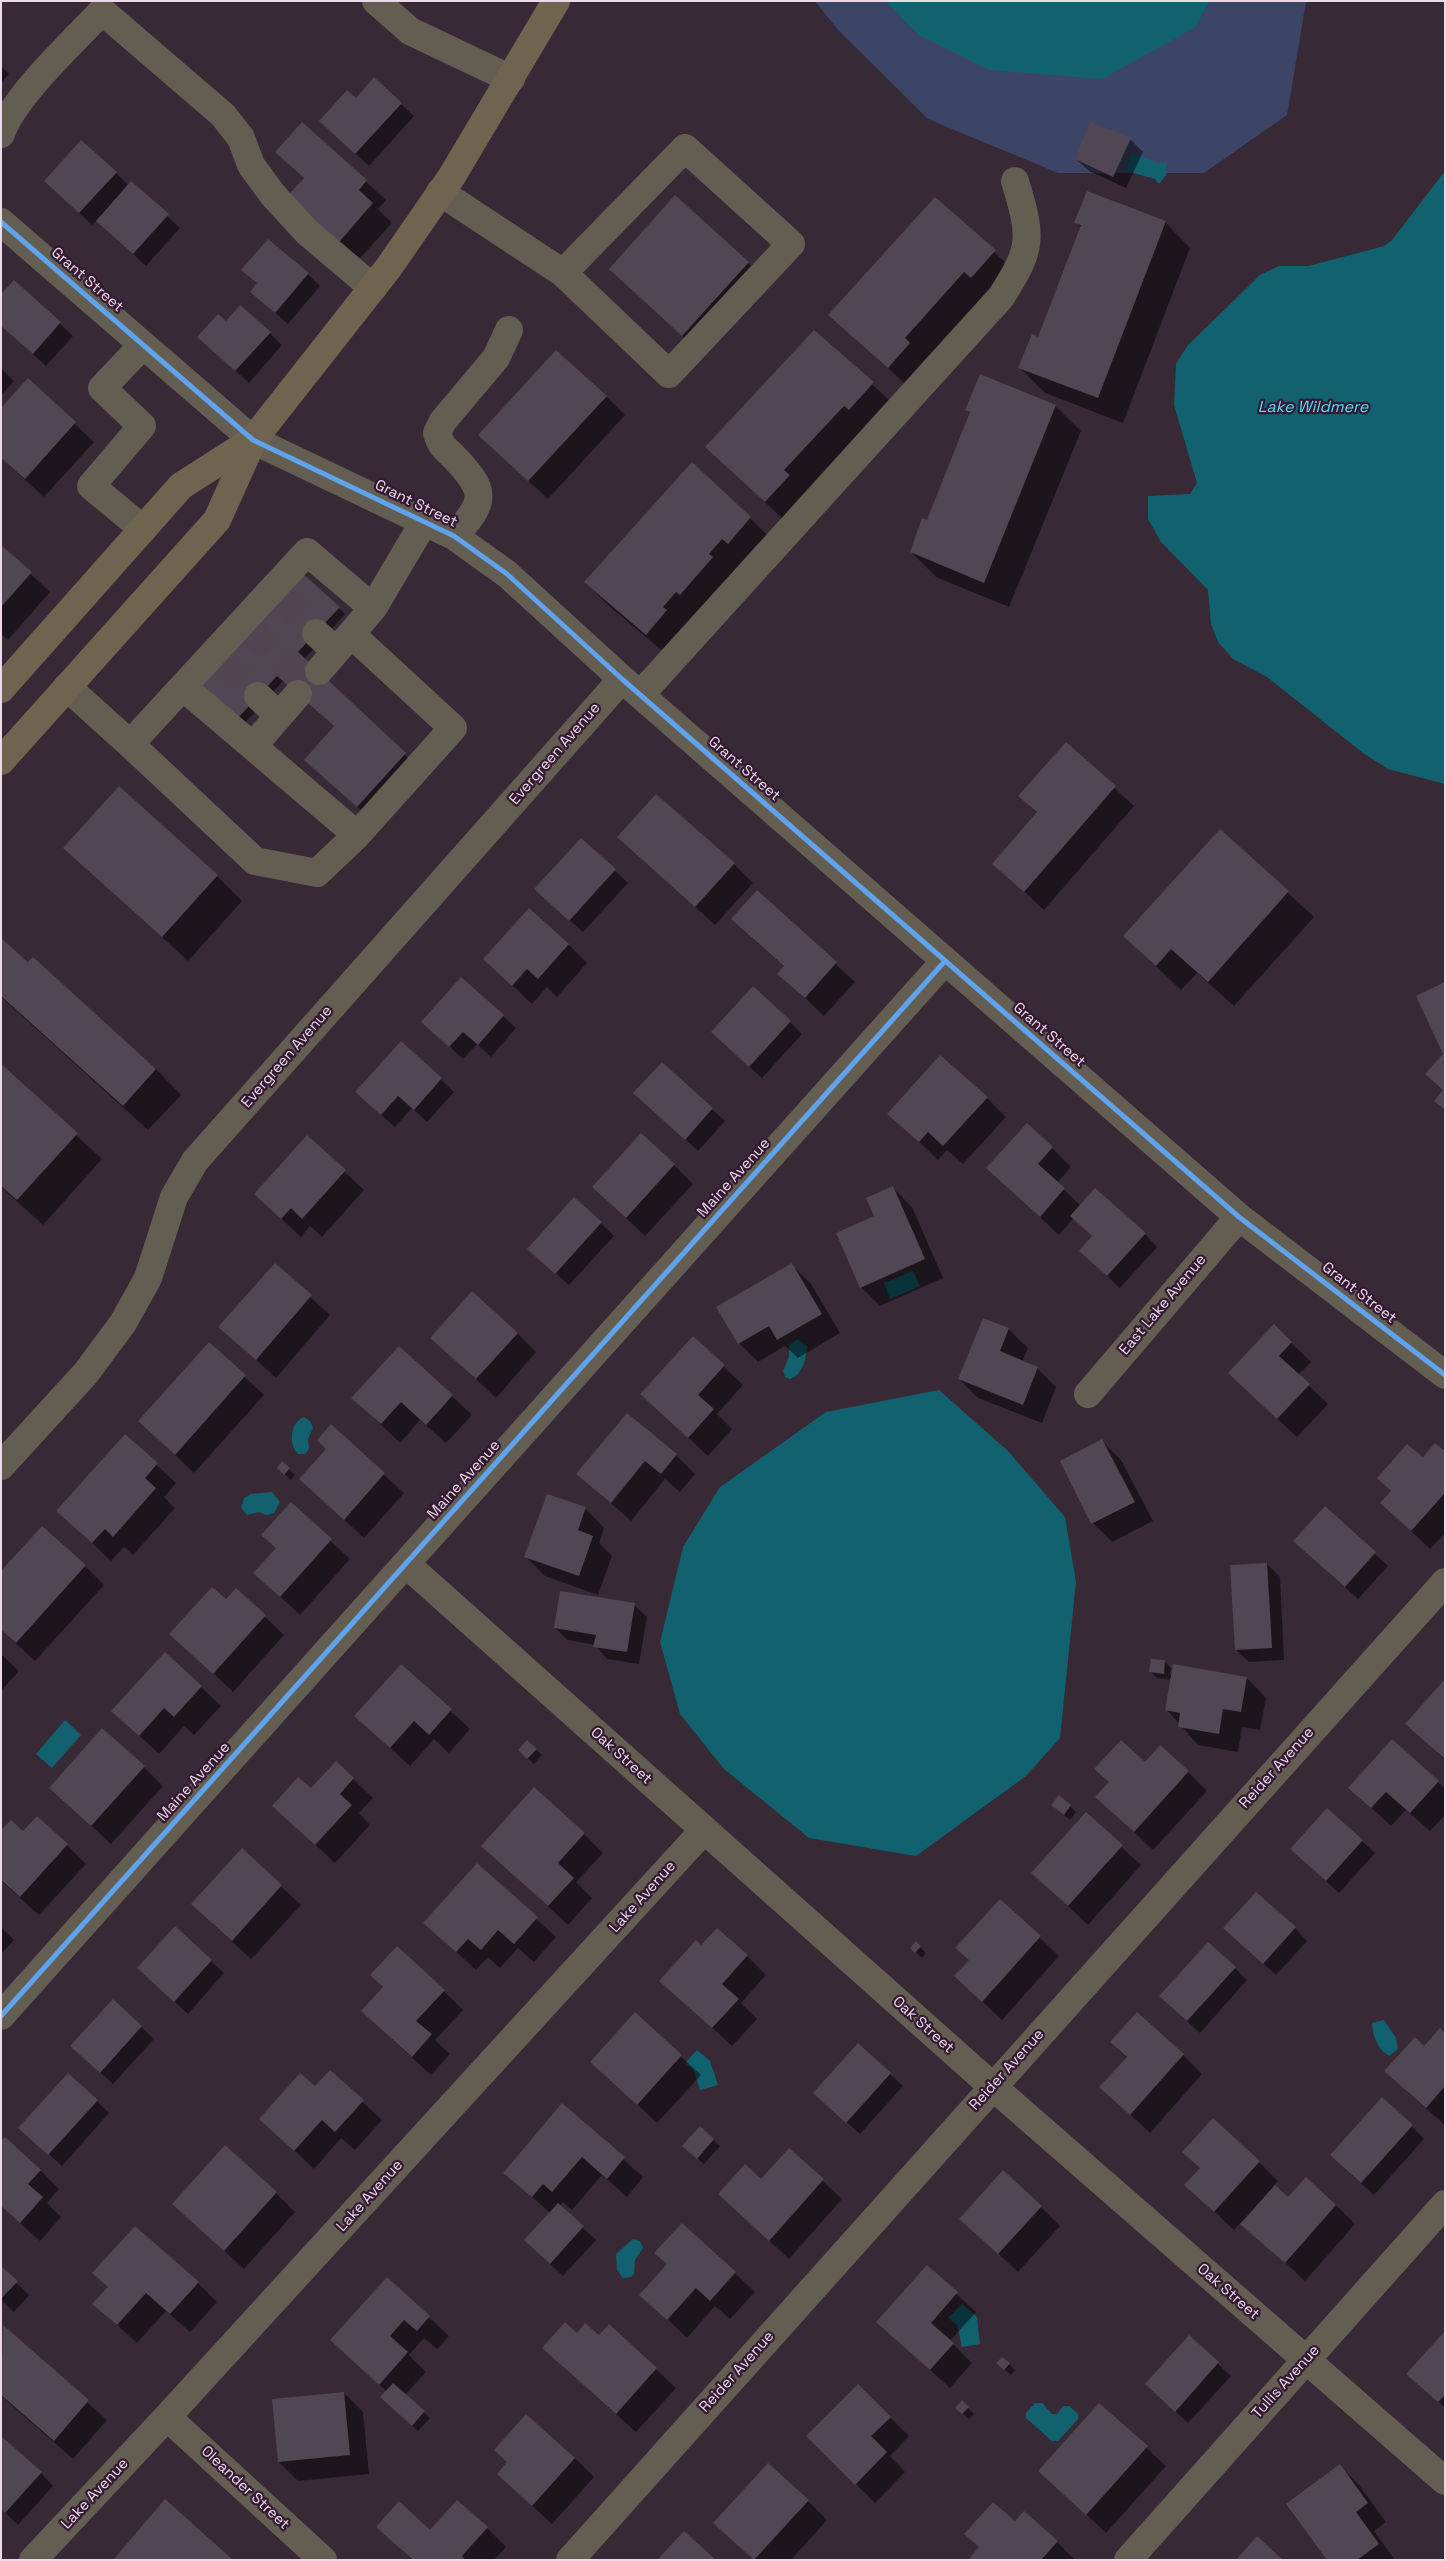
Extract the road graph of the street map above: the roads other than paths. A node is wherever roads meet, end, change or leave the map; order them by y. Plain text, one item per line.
1 (376, 1) edge
2 (556, 1) edge
3 (106, 6) edge
4 (511, 79) junction
5 (3, 126) edge
6 (1015, 181) dead end
7 (440, 192) junction
8 (1, 222) edge
9 (563, 273) junction
10 (373, 288) junction
11 (509, 330) dead end
12 (143, 345) junction
13 (253, 440) junction
14 (424, 522) junction
15 (143, 529) junction
16 (454, 536) junction
17 (373, 608) junction
18 (316, 633) tunnel mouth
19 (344, 643) junction
20 (319, 671) dead end
21 (5, 678) edge
22 (68, 687) junction
23 (183, 687) junction
24 (631, 687) junction
25 (298, 694) dead end
26 (258, 696) tunnel mouth
27 (279, 716) junction
28 (130, 744) junction
29 (253, 746) junction
30 (1, 762) edge
31 (357, 835) junction
32 (945, 961) junction
33 (1239, 1216) junction
34 (1445, 1375) edge
35 (1088, 1394) dead end
36 (1, 1466) edge
37 (406, 1564) junction
38 (1445, 1582) edge
39 (704, 1830) junction
40 (1, 2016) edge
41 (992, 2086) junction
42 (1445, 2204) edge
43 (1306, 2360) junction
44 (168, 2417) junction
45 (1445, 2481) edge
46 (33, 2560) edge
47 (323, 2560) edge
48 (570, 2560) edge
49 (1128, 2560) edge

1 - 4 street
2 - 4 main road
3 - 5 street
3 - 10 street
4 - 7 main road
6 - 24 street, Evergreen Avenue
7 - 9 street
7 - 10 main road
8 - 12 street, Grant Street
9 - 9 street
10 - 13 main road
11 - 16 street
12 - 13 street, Grant Street
12 - 15 street
13 - 14 street, Grant Street
13 - 15 main road
13 - 22 main road
14 - 16 street, Grant Street
14 - 17 street
15 - 21 main road
16 - 24 street, Grant Street
17 - 19 street
17 - 23 street
18 - 19 street
19 - 20 street
19 - 31 street
22 - 28 street
22 - 30 main road
23 - 28 street
23 - 29 street
24 - 32 street, Grant Street
24 - 36 street, Evergreen Avenue
25 - 27 street
26 - 27 street
27 - 29 street
28 - 31 street
29 - 31 street
32 - 33 street, Grant Street
32 - 37 street, Maine Avenue
33 - 34 street, Grant Street
33 - 35 street, East Lake Avenue
37 - 39 street, Oak Street
37 - 40 street, Maine Avenue
38 - 41 street, Reider Avenue
39 - 41 street, Oak Street
39 - 44 street, Lake Avenue
41 - 43 street, Oak Street
41 - 48 street, Reider Avenue
42 - 43 street, Tullis Avenue
43 - 45 street, Oak Street
43 - 49 street, Tullis Avenue
44 - 46 street, Lake Avenue
44 - 47 street, Oleander Street

